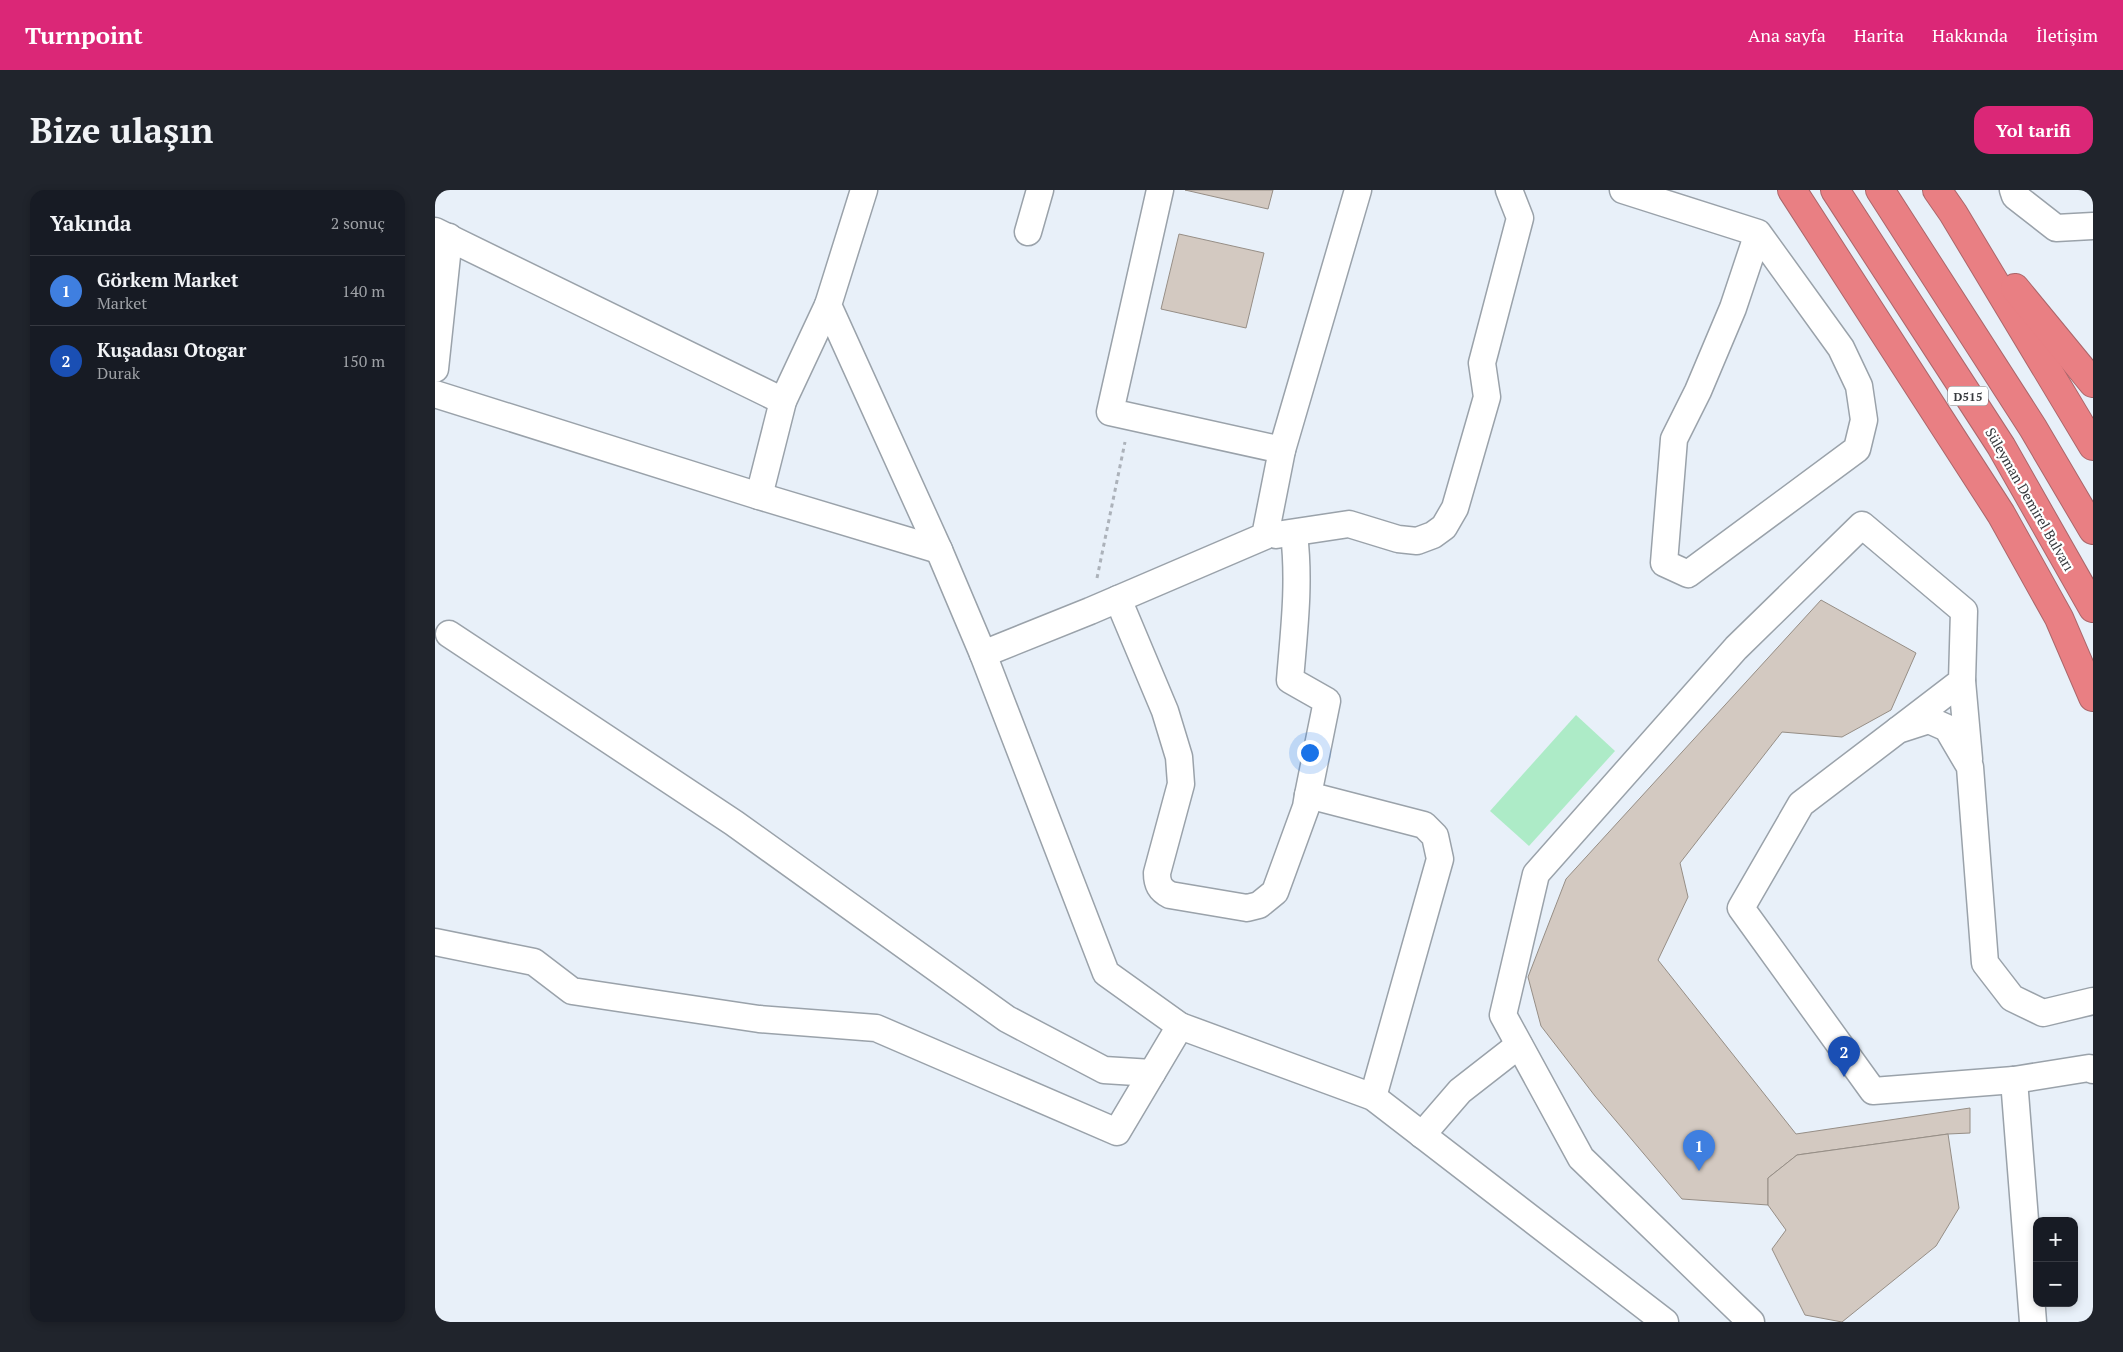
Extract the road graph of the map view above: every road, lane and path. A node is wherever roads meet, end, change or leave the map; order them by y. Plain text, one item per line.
1 (864, 190) edge
2 (1040, 190) edge
3 (1160, 190) edge
4 (1358, 190) edge
5 (1509, 190) edge
6 (1623, 190) edge
7 (1792, 190) edge
8 (1835, 190) edge
9 (1881, 190) edge
10 (1937, 190) edge
11 (2013, 190) edge
12 (1953, 213) junction
13 (2093, 226) edge
14 (1028, 232) dead end
15 (1758, 233) junction
16 (442, 234) edge
17 (828, 305) junction
18 (435, 369) edge
19 (2093, 383) edge
20 (435, 394) edge
21 (783, 401) junction
22 (1131, 417) junction
23 (2093, 446) edge
24 (1282, 450) junction
25 (759, 496) junction
26 (2093, 530) edge
27 (1294, 534) junction
28 (1265, 536) junction
29 (939, 550) junction
30 (1117, 599) junction
31 (2093, 608) edge
32 (1090, 610) junction
33 (449, 634) dead end
34 (983, 654) junction
35 (1963, 681) junction
36 (2093, 697) edge
37 (1898, 730) junction
38 (1970, 767) junction
39 (1308, 795) junction
40 (435, 942) edge
41 (2093, 1001) edge
42 (1180, 1026) junction
43 (1519, 1045) junction
44 (2092, 1068) edge
45 (1152, 1073) junction
46 (2015, 1080) junction
47 (1373, 1097) junction
48 (1422, 1135) junction
49 (1665, 1322) edge
50 (1751, 1322) edge
51 (2033, 1322) edge

1 - 17 street
2 - 14 street
3 - 22 street
4 - 24 street
5 - 27 street
6 - 15 street
7 - 36 highway
8 - 31 highway, Süleyman Demirel Bulvarı / D515
9 - 26 highway, D515
10 - 12 highway
11 - 13 street
12 - 19 highway
12 - 23 highway
15 - 15 street
16 - 18 street
16 - 21 street
17 - 21 street
17 - 29 street
20 - 25 street
21 - 25 street
22 - 24 street
22 - 32 path
24 - 28 street
25 - 29 street
27 - 28 street
27 - 39 street
28 - 30 street
29 - 34 street
30 - 32 street
30 - 39 street
32 - 34 street
33 - 45 street
34 - 42 street
35 - 37 street
35 - 38 street
35 - 43 street
37 - 38 street
37 - 46 street
38 - 41 street
39 - 47 street
40 - 45 street
42 - 45 street
42 - 47 street
43 - 48 street
43 - 50 street
44 - 46 street
46 - 51 street
47 - 48 street
48 - 49 street

